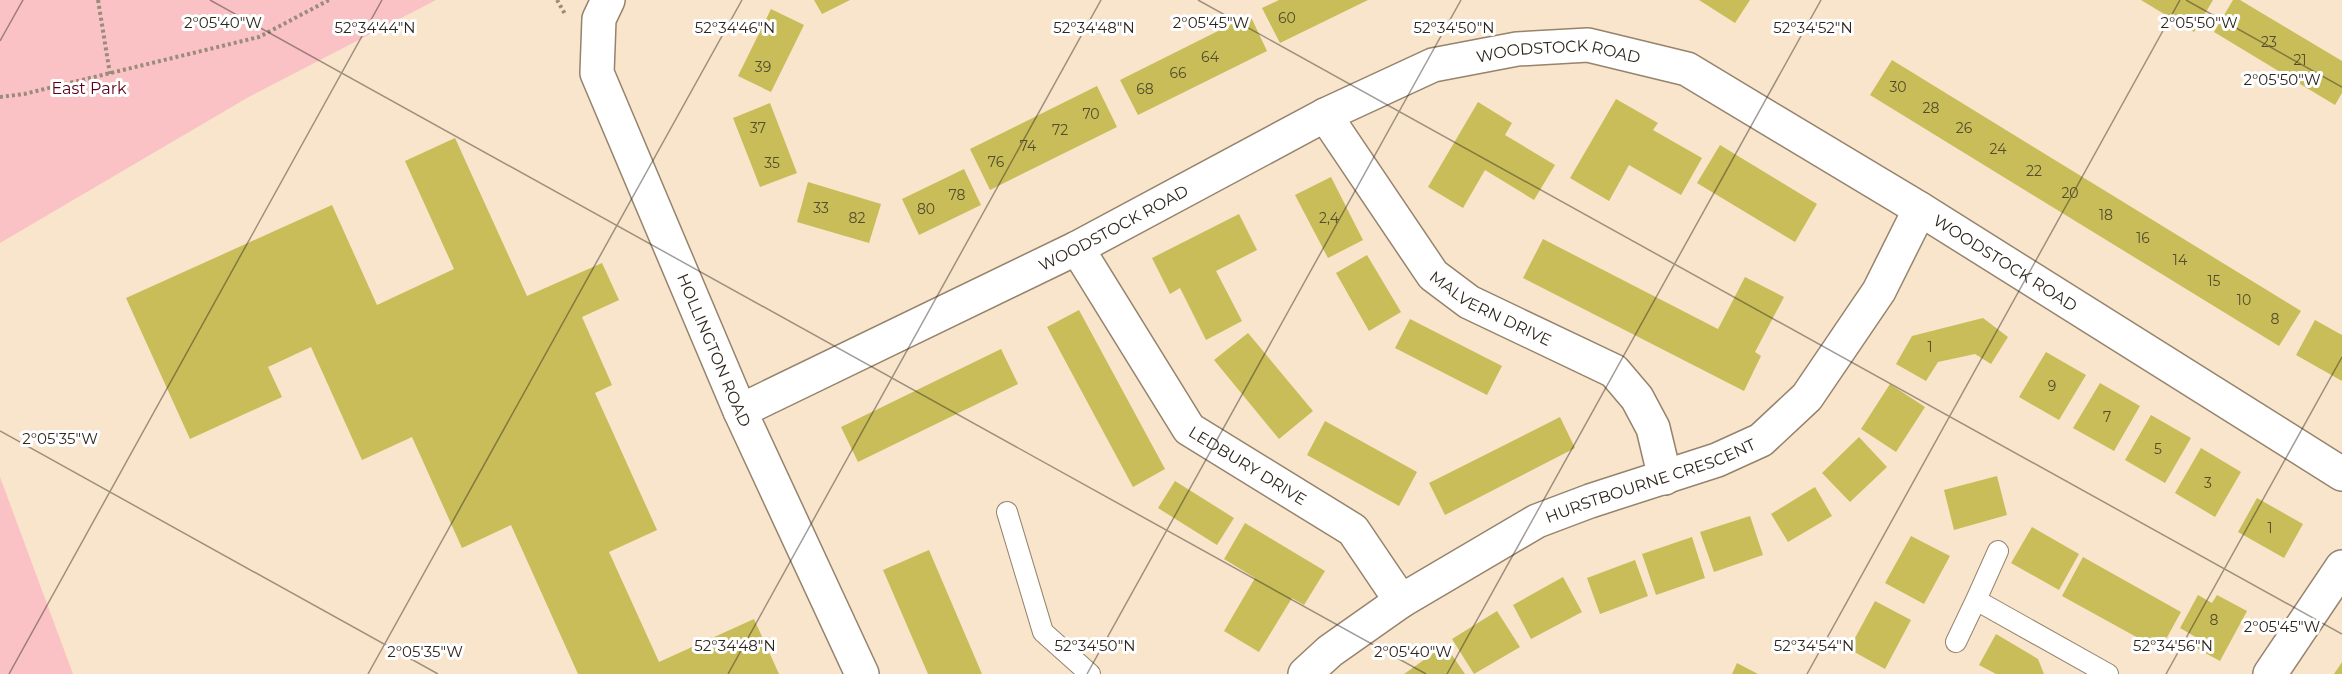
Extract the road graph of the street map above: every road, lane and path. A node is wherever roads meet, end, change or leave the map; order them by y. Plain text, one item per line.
1 (98, 0) edge
2 (329, 0) edge
3 (604, 10) edge
4 (110, 74) junction
5 (0, 97) edge
6 (1325, 115) junction
7 (1920, 209) junction
8 (1077, 248) junction
9 (740, 411) junction
10 (2342, 474) edge
11 (1665, 478) junction
12 (1007, 512) dead end
13 (1998, 551) dead end
14 (2342, 567) edge
15 (1976, 600) junction
16 (1401, 601) junction
17 (1956, 642) dead end
18 (862, 674) edge
19 (1090, 674) edge
20 (1305, 674) edge
21 (2108, 674) edge
22 (2270, 674) edge

1 - 4 path
2 - 4 path
3 - 9 street, HOLLINGTON ROAD
4 - 5 path
6 - 7 street, WOODSTOCK ROAD
6 - 8 street, WOODSTOCK ROAD
6 - 11 street, MALVERN DRIVE
7 - 10 street, WOODSTOCK ROAD
7 - 11 street, HURSTBOURNE CRESCENT
8 - 9 street, WOODSTOCK ROAD
8 - 16 street, LEDBURY DRIVE
9 - 18 street, HOLLINGTON ROAD
11 - 16 street, HURSTBOURNE CRESCENT
12 - 19 lane
13 - 15 lane
14 - 22 street
15 - 17 lane
15 - 21 lane
16 - 20 street, HURSTBOURNE CRESCENT

